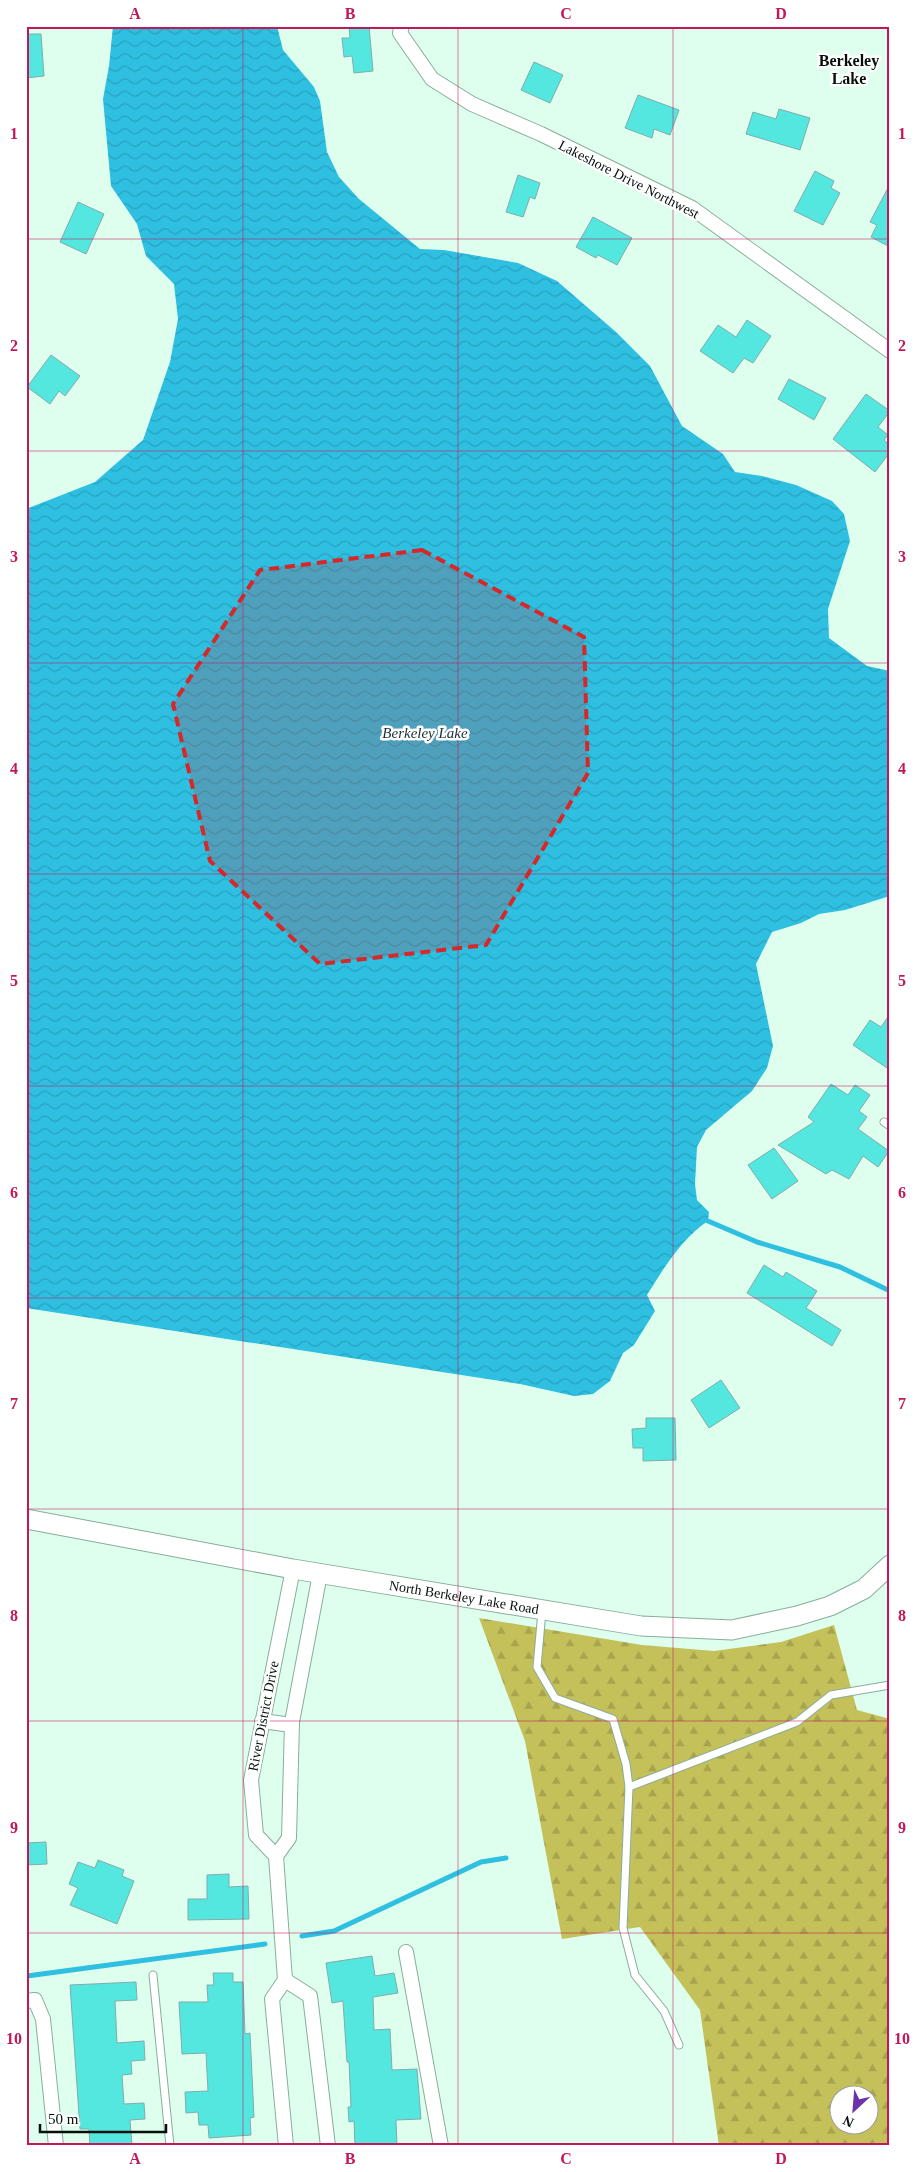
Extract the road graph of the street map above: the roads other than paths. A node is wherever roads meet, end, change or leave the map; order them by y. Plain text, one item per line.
1 (402, 26) edge
2 (890, 351) edge
3 (26, 1519) edge
4 (890, 1565) edge
5 (293, 1569) junction
6 (320, 1574) junction
7 (542, 1612) junction
8 (890, 1685) edge
9 (262, 1722) junction
10 (292, 1725) junction
11 (629, 1787) junction
12 (276, 1856) junction
13 (406, 1952) dead end
14 (153, 1975) dead end
15 (284, 1980) junction
16 (26, 2001) edge
17 (679, 2045) dead end
18 (56, 2146) edge
19 (170, 2146) edge
20 (286, 2146) edge
21 (328, 2146) edge
22 (441, 2146) edge

1 - 2 street, Lakeshore Drive Northwest
3 - 5 street, North Berkeley Lake Road
4 - 7 street, North Berkeley Lake Road
5 - 6 street, North Berkeley Lake Road
5 - 9 street, River District Drive
6 - 7 street, North Berkeley Lake Road
6 - 10 street
7 - 11 lane
8 - 11 lane
9 - 10 street
9 - 12 street, River District Drive
10 - 12 street
11 - 17 lane
12 - 15 street
13 - 22 street
14 - 19 lane
15 - 20 street
15 - 21 street
16 - 18 street

